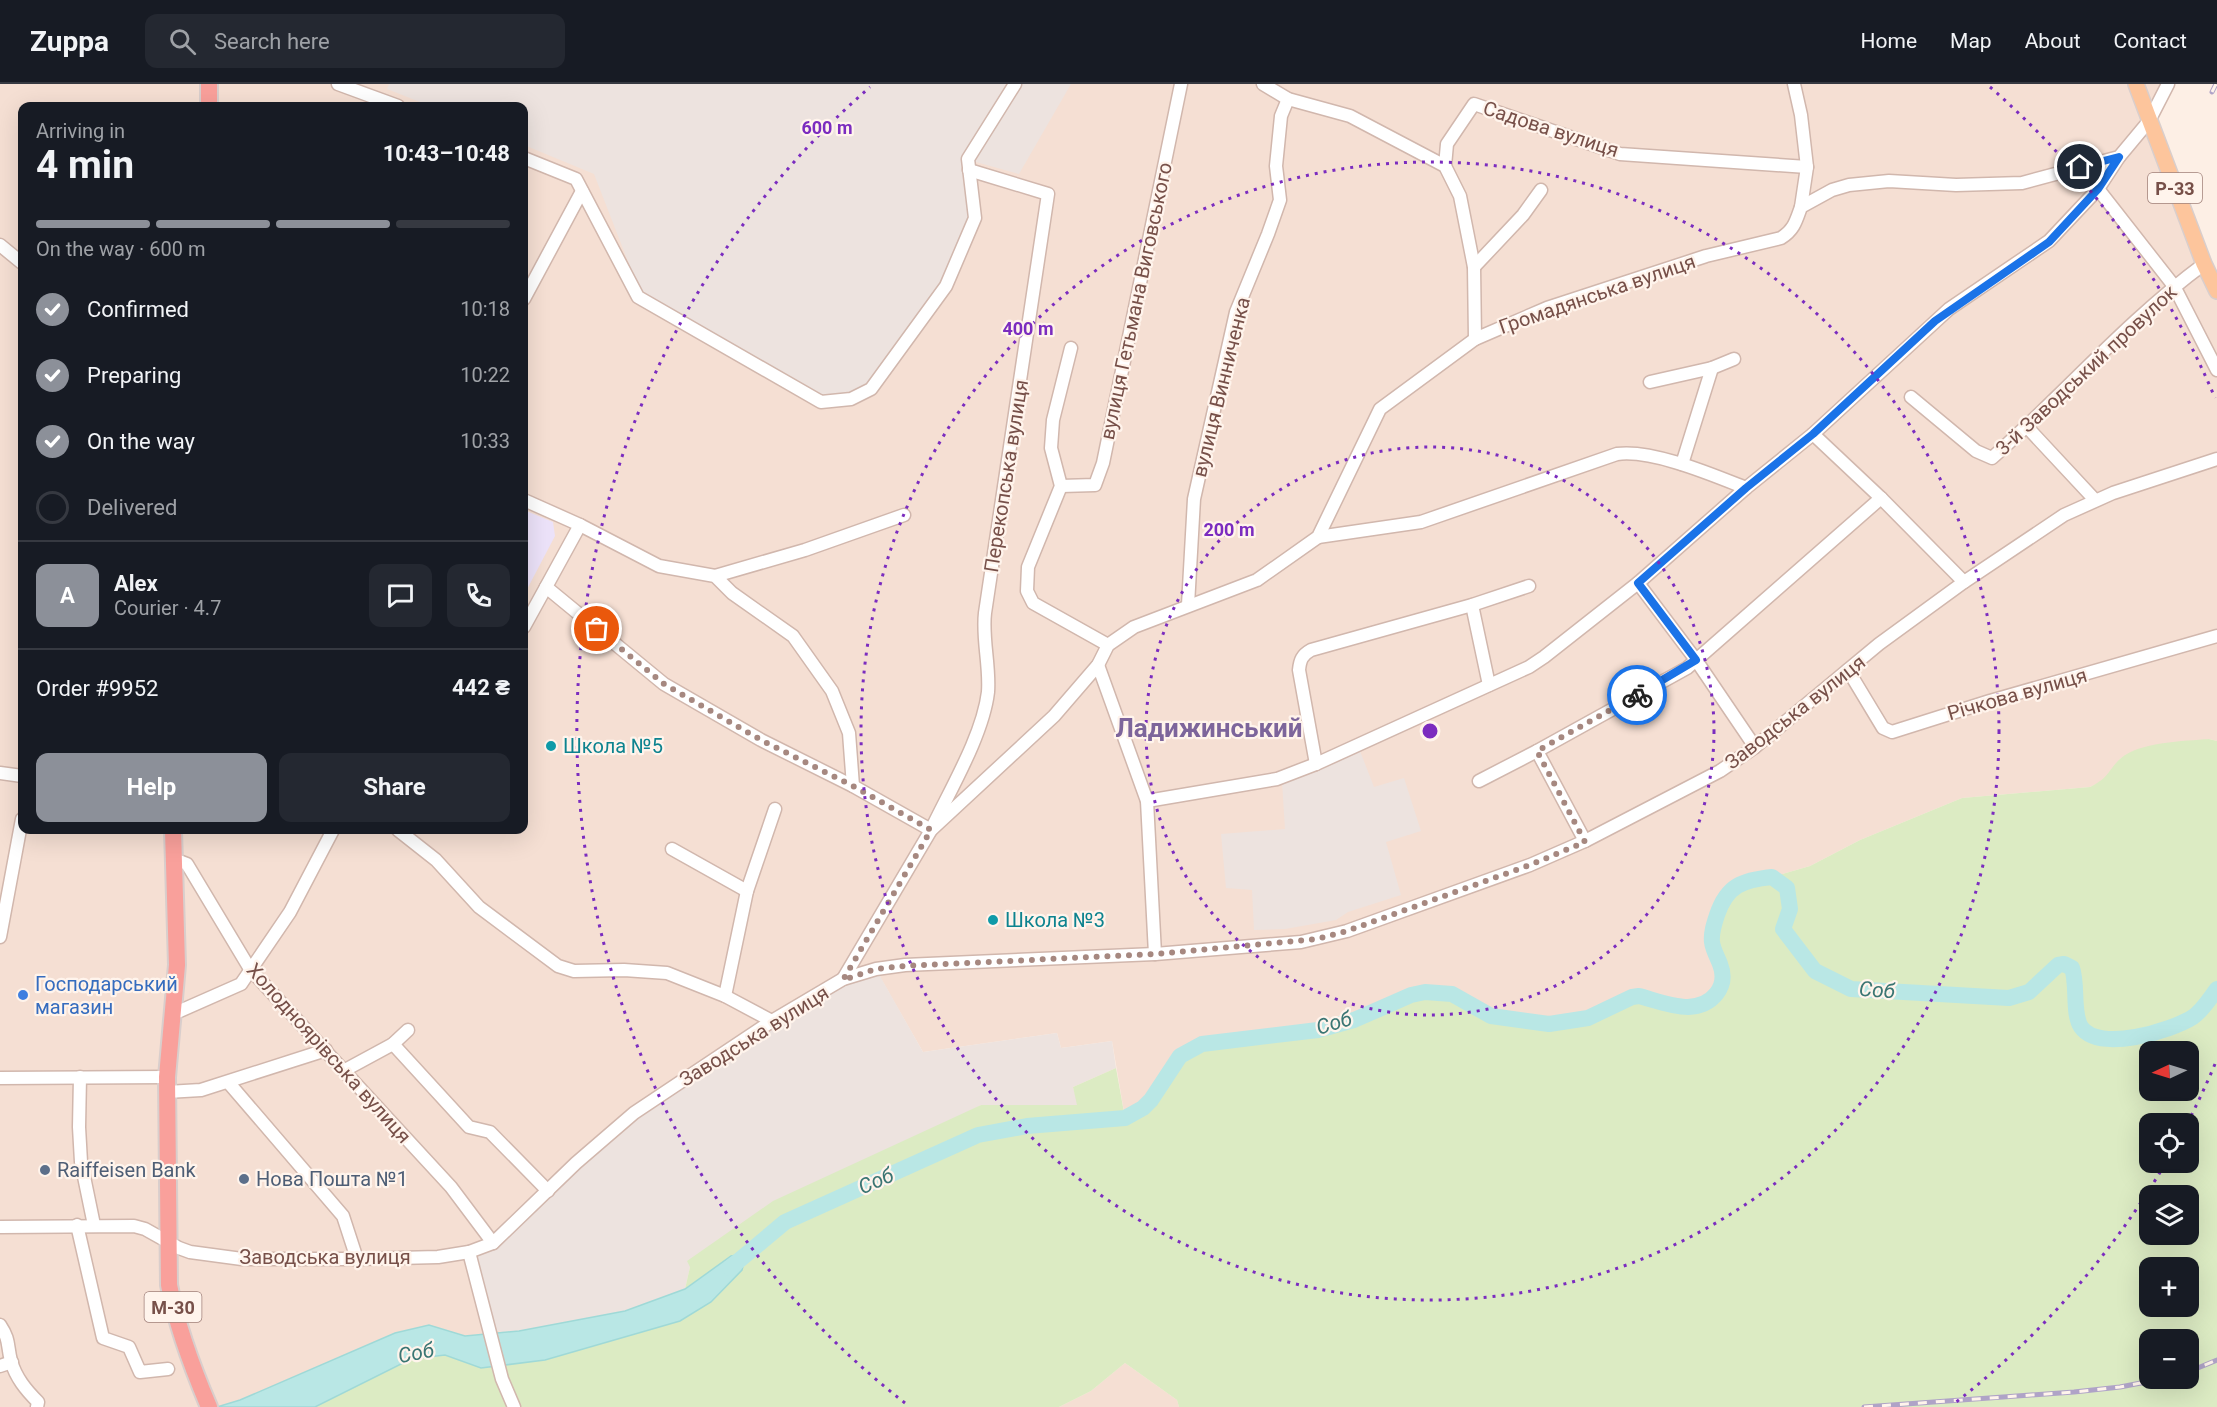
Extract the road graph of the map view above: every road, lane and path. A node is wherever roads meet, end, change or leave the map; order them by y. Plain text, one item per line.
1 (209, 84) edge
2 (338, 84) edge
3 (1015, 84) edge
4 (1181, 84) edge
5 (1263, 84) edge
6 (1794, 84) edge
7 (2136, 84) edge
8 (2169, 84) edge
9 (1288, 99) junction
10 (209, 102) edge
11 (387, 102) edge
12 (2149, 121) junction
13 (2119, 157) junction
14 (528, 160) edge
15 (1445, 166) junction
16 (1807, 167) junction
17 (969, 170) junction
18 (2098, 189) junction
19 (1541, 190) dead end
20 (582, 191) junction
21 (1801, 207) junction
22 (0, 245) edge
23 (18, 260) edge
24 (2204, 264) junction
25 (1474, 267) junction
26 (2174, 286) junction
27 (2217, 291) edge
28 (528, 292) edge
29 (1475, 339) junction
30 (1071, 348) dead end
31 (1734, 359) dead end
32 (1712, 368) junction
33 (2217, 370) edge
34 (1650, 382) dead end
35 (1911, 397) dead end
36 (2027, 427) junction
37 (1813, 434) junction
38 (2217, 459) edge
39 (1682, 464) junction
40 (2217, 465) edge
41 (2191, 468) junction
42 (1061, 486) junction
43 (1746, 488) junction
44 (1881, 498) junction
45 (2095, 500) junction
46 (528, 502) edge
47 (904, 515) dead end
48 (580, 525) junction
49 (1318, 537) junction
50 (715, 576) junction
51 (1964, 582) junction
52 (1638, 583) junction
53 (1529, 586) dead end
54 (546, 588) junction
55 (1188, 605) junction
56 (1472, 605) junction
57 (528, 620) edge
58 (2217, 636) edge
59 (1108, 645) junction
60 (1696, 660) junction
61 (1098, 664) junction
62 (1848, 670) junction
63 (1489, 685) junction
64 (1755, 747) junction
65 (1537, 751) junction
66 (1316, 764) junction
67 (0, 773) edge
68 (18, 775) edge
69 (1479, 781) dead end
70 (853, 786) junction
71 (1147, 801) junction
72 (775, 809) dead end
73 (931, 830) junction
74 (19, 834) edge
75 (173, 834) edge
76 (331, 834) edge
77 (406, 834) edge
78 (1585, 842) junction
79 (672, 849) dead end
80 (174, 859) junction
81 (747, 891) junction
82 (0, 937) edge
83 (1155, 954) junction
84 (250, 969) junction
85 (843, 980) junction
86 (724, 996) junction
87 (173, 1014) junction
88 (772, 1021) junction
89 (408, 1030) dead end
90 (393, 1044) junction
91 (326, 1050) junction
92 (345, 1070) junction
93 (80, 1077) junction
94 (0, 1078) edge
95 (228, 1082) junction
96 (167, 1084) junction
97 (548, 1191) junction
98 (77, 1225) junction
99 (93, 1225) junction
100 (0, 1227) edge
101 (168, 1242) junction
102 (493, 1243) junction
103 (469, 1252) junction
104 (357, 1259) junction
105 (0, 1325) edge
106 (6, 1364) edge
107 (168, 1369) dead end
108 (37, 1407) edge
109 (209, 1407) edge
110 (514, 1407) edge

1 - 10 highway
2 - 11 street
3 - 17 street
4 - 42 street, вулиця Гетьмана Виговського
5 - 9 street
6 - 16 street, Громадянська вулиця
7 - 12 main road, Р-33
8 - 12 street
9 - 15 street
9 - 55 street, вулиця Винниченка
12 - 13 street
12 - 24 main road, Р-33
13 - 18 street
13 - 21 street
14 - 20 street
15 - 16 street, Садова вулиця
15 - 25 street
16 - 21 street, Громадянська вулиця
17 - 20 street
17 - 73 street, Перекопська вулиця
18 - 26 street
18 - 37 street
19 - 25 street
20 - 28 street
21 - 29 street, Громадянська вулиця
22 - 23 street
24 - 26 street, 3-й Заводський провулок
24 - 27 main road, Р-33
25 - 29 street
26 - 33 street
26 - 36 street, 3-й Заводський провулок
29 - 49 street, Громадянська вулиця
30 - 42 street
31 - 32 street
32 - 34 street
32 - 39 street
35 - 36 street, 3-й Заводський провулок
36 - 45 street
37 - 43 street
37 - 44 street
38 - 41 street, Заводська вулиця
39 - 43 street
39 - 49 street
40 - 41 street, Заводська вулиця
41 - 45 street, Заводська вулиця
42 - 59 street
43 - 52 street
44 - 51 street
44 - 60 street
45 - 51 street, Заводська вулиця
46 - 48 street
47 - 50 street
48 - 50 street
48 - 54 street
49 - 55 street, Громадянська вулиця
50 - 70 street
51 - 62 street, Заводська вулиця
52 - 60 street
52 - 63 street
53 - 56 street
54 - 57 street
54 - 70 street
55 - 59 street, Громадянська вулиця
56 - 63 street
56 - 66 street
58 - 62 street, Річкова вулиця
59 - 61 street, Громадянська вулиця
60 - 64 street
60 - 65 street
61 - 71 street
61 - 73 street, Громадянська вулиця
62 - 64 street, Заводська вулиця
63 - 66 street
64 - 78 street, Заводська вулиця
65 - 69 street
65 - 78 street
66 - 71 street
67 - 68 street
70 - 73 street
71 - 83 street
72 - 81 street
73 - 85 street, Громадянська вулиця
74 - 82 street
75 - 80 highway, М-30
76 - 84 street
77 - 86 street
78 - 83 street, Заводська вулиця
79 - 81 street
80 - 84 street, Холодноярівська вулиця
80 - 87 highway, М-30
81 - 86 street
83 - 85 street, Заводська вулиця
84 - 87 street
84 - 91 street, Холодноярівська вулиця
85 - 88 street, Заводська вулиця
86 - 88 street
87 - 96 highway, М-30
88 - 97 street, Заводська вулиця
89 - 90 street
90 - 92 street
90 - 97 street
91 - 92 street, Холодноярівська вулиця
91 - 95 street
92 - 102 street, Холодноярівська вулиця
93 - 94 street
93 - 96 street
93 - 99 street
95 - 96 street
95 - 104 street
96 - 101 highway, М-30
97 - 102 street, Заводська вулиця
98 - 99 street, Заводська вулиця
98 - 100 street, Заводська вулиця
98 - 107 street
99 - 101 street, Заводська вулиця
101 - 104 street, Заводська вулиця
101 - 109 highway, М-30
102 - 103 street, Заводська вулиця
103 - 104 street, Заводська вулиця
103 - 110 street
105 - 106 street
106 - 108 street

